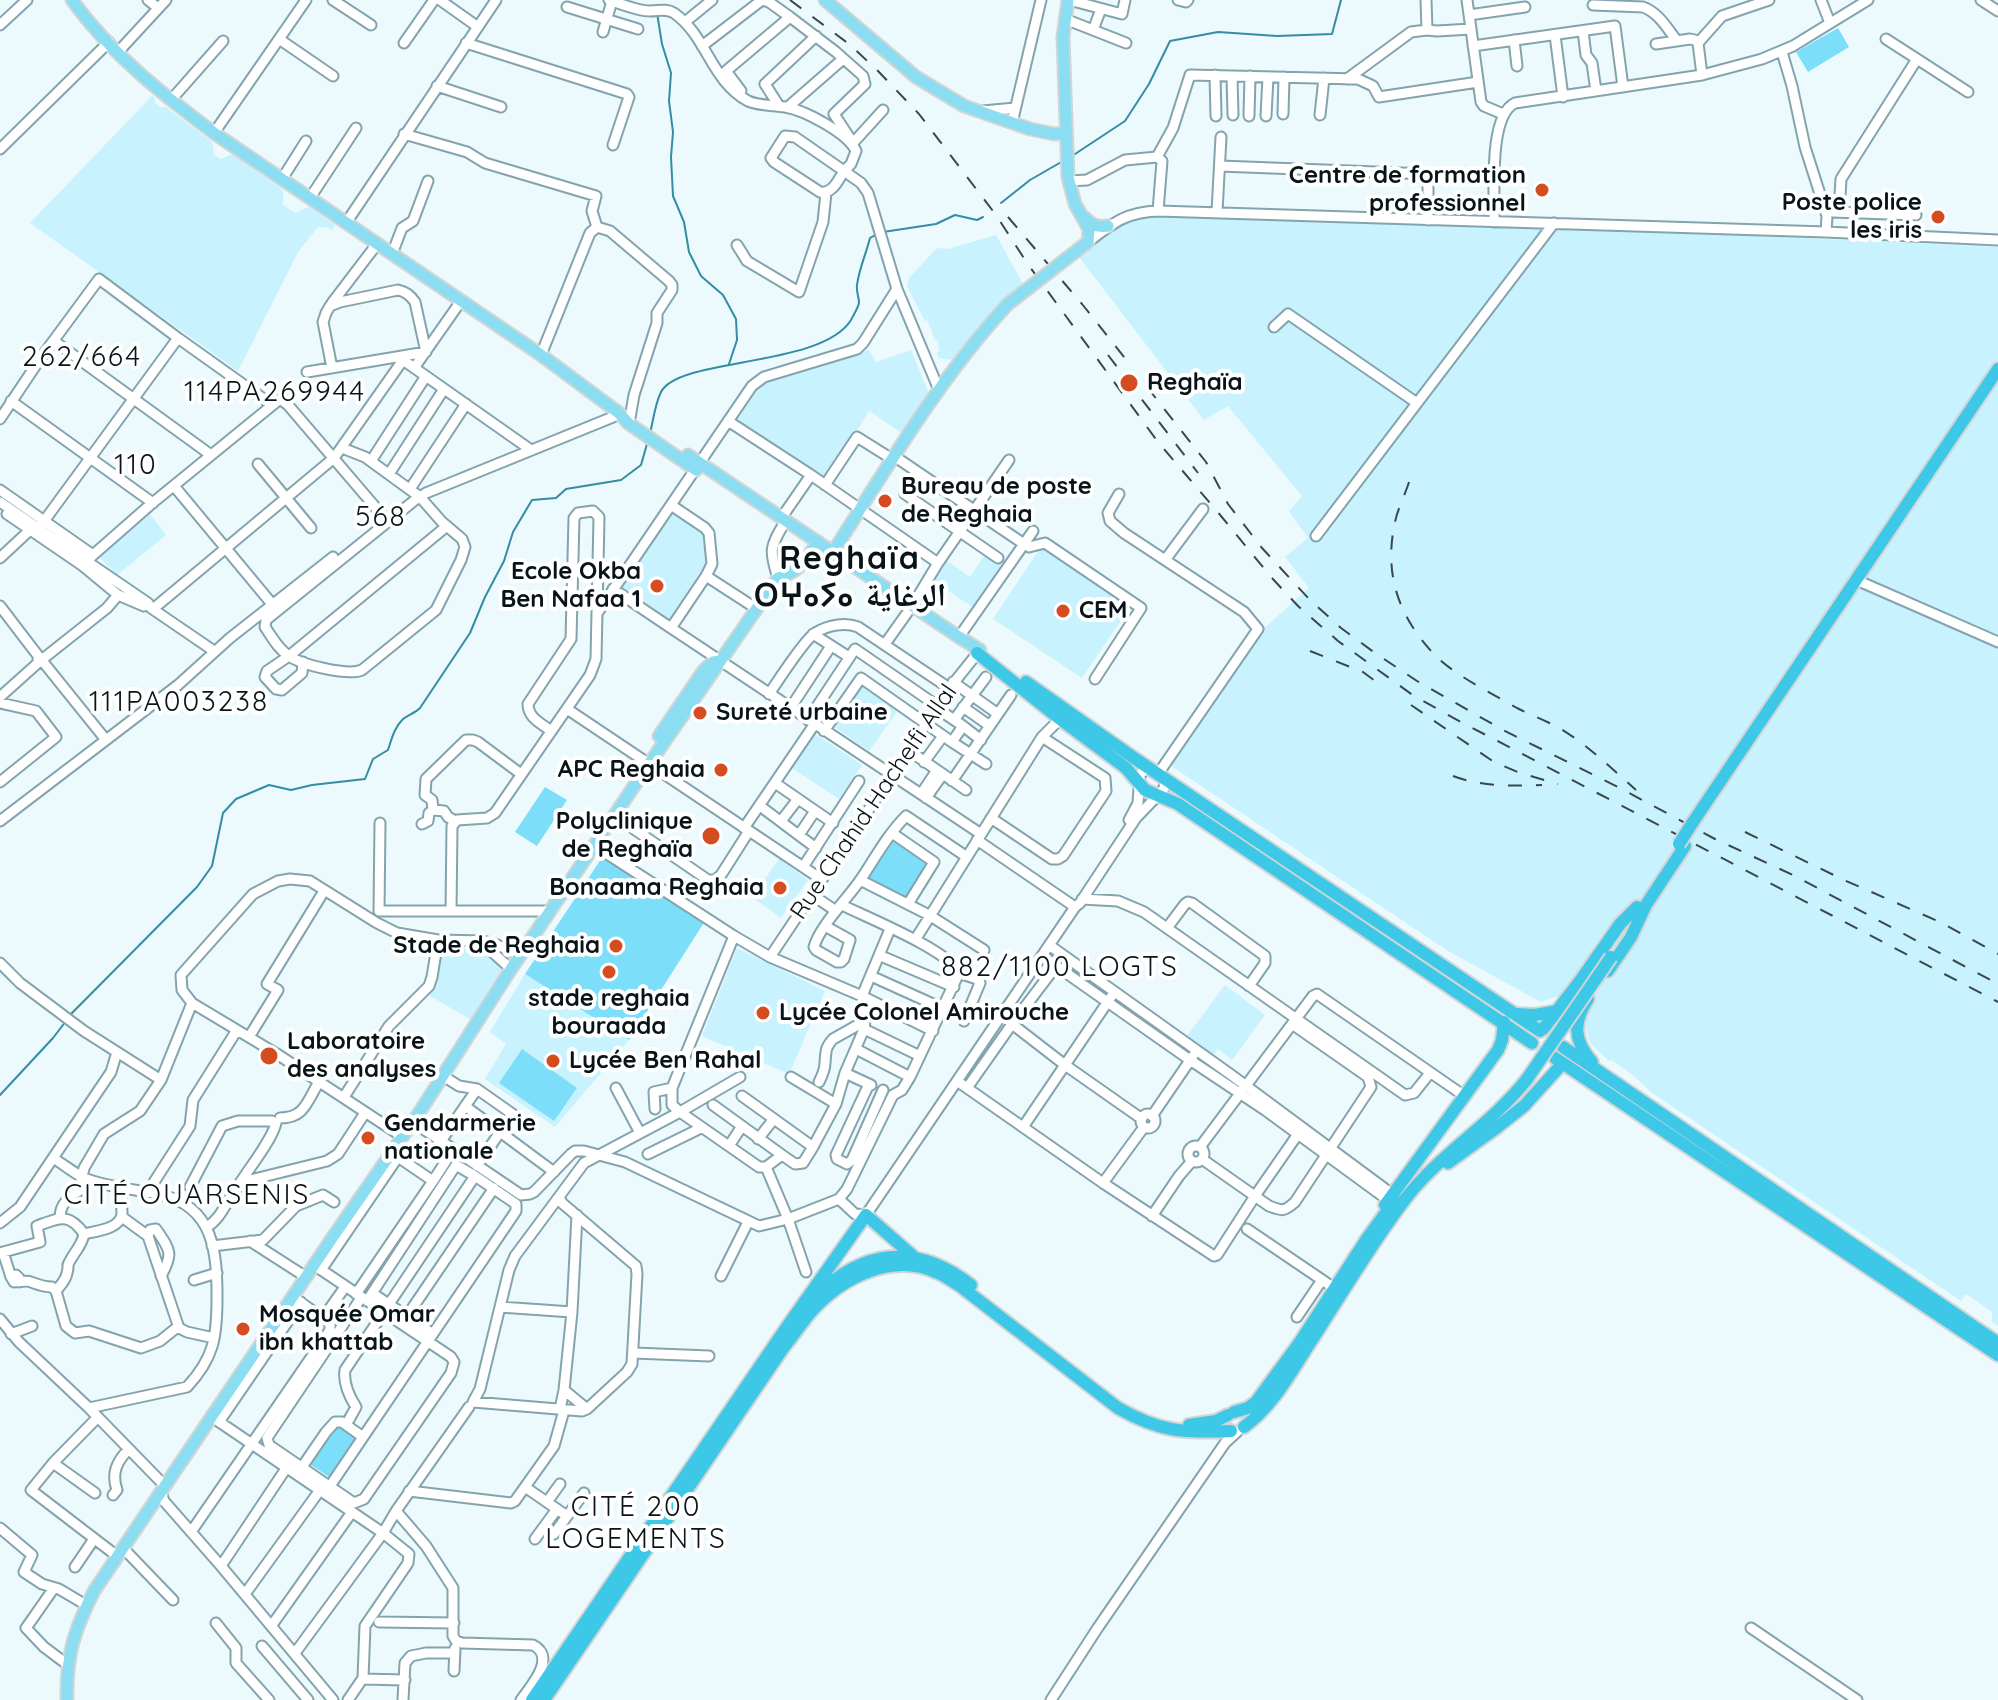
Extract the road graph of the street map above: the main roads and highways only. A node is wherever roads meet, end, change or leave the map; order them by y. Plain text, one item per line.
1 (825, 0) edge
2 (1068, 0) edge
3 (76, 2) edge
4 (1066, 133) junction
5 (1084, 217) junction
6 (1108, 226) road end
7 (1998, 369) edge
8 (1998, 380) edge
9 (825, 547) junction
10 (979, 651) joint
11 (1130, 763) junction
12 (1696, 824) junction
13 (1641, 907) junction
14 (1557, 1011) junction
15 (1580, 1011) junction
16 (1511, 1012) junction
17 (1503, 1024) junction
18 (1541, 1030) junction
19 (1527, 1040) junction
20 (1498, 1050) junction
21 (1561, 1053) junction
22 (1584, 1070) junction
23 (1615, 1083) junction
24 (1370, 1241) junction
25 (914, 1257) junction
26 (789, 1324) junction
27 (1998, 1343) edge
28 (1998, 1355) edge
29 (1231, 1414) junction
30 (1237, 1430) junction
31 (67, 1700) edge
32 (532, 1700) edge
33 (544, 1700) edge

1 - 4 main road
2 - 4 main road
3 - 9 main road
4 - 5 main road
5 - 6 main road
5 - 9 main road, bridge
7 - 12 highway
8 - 12 highway
9 - 10 main road
9 - 31 main road
10 - 11 highway
11 - 16 highway
11 - 17 highway
12 - 13 highway, bridge
13 - 14 highway
13 - 15 highway
13 - 24 highway
14 - 16 highway
14 - 18 highway
15 - 21 highway
15 - 23 highway
16 - 17 highway
16 - 18 highway
17 - 19 highway
17 - 20 highway
18 - 19 highway
18 - 21 highway
19 - 20 highway
19 - 21 highway
20 - 24 highway
21 - 22 highway
21 - 24 highway
22 - 23 highway
22 - 28 highway
23 - 27 highway
24 - 29 highway
24 - 30 highway
25 - 26 highway
25 - 26 highway
25 - 29 highway
26 - 32 highway
29 - 30 highway
30 - 33 highway

